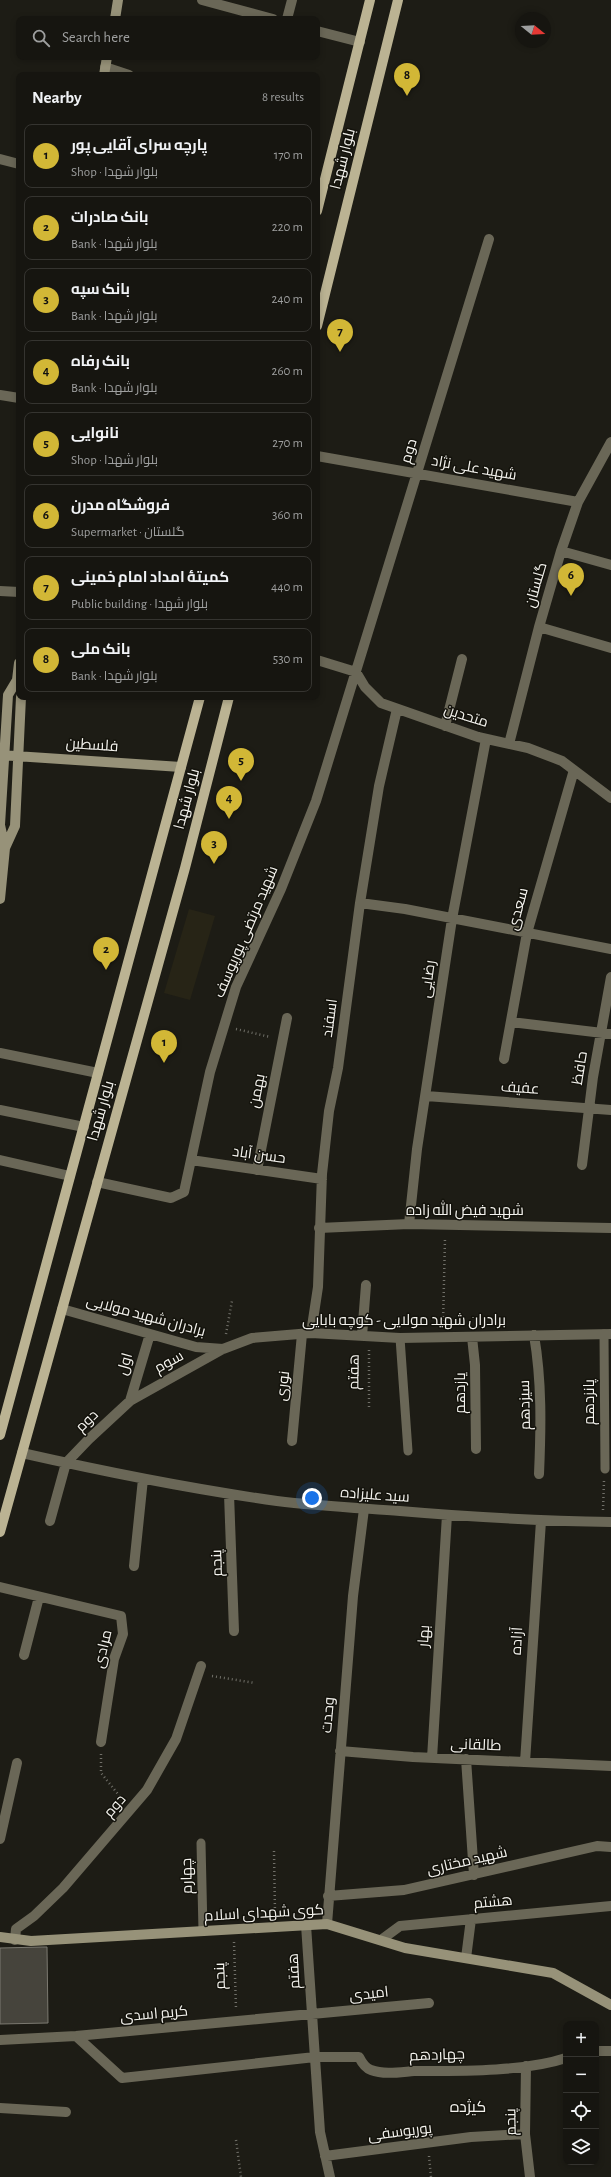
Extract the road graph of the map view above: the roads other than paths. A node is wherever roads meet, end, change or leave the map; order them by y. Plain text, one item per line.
1 (118, 0) edge
2 (202, 0) edge
3 (292, 0) edge
4 (370, 0) edge
5 (398, 0) edge
6 (115, 16) edge
7 (262, 16) edge
8 (288, 16) edge
9 (320, 32) edge
10 (360, 42) junction
11 (105, 66) edge
12 (120, 72) edge
13 (0, 159) edge
14 (16, 163) edge
15 (320, 199) edge
16 (489, 239) dead end
17 (320, 305) edge
18 (0, 395) edge
19 (16, 398) edge
20 (611, 442) edge
21 (320, 457) edge
22 (417, 474) junction
23 (578, 502) junction
24 (561, 551) junction
25 (611, 565) edge
26 (0, 591) edge
27 (16, 592) edge
28 (539, 627) junction
29 (611, 648) edge
30 (462, 659) dead end
31 (320, 661) edge
32 (356, 672) junction
33 (16, 686) edge
34 (21, 700) edge
35 (199, 700) edge
36 (228, 700) edge
37 (397, 709) junction
38 (445, 726) junction
39 (486, 739) junction
40 (509, 744) junction
41 (2, 755) edge
42 (19, 755) junction
43 (181, 767) junction
44 (574, 770) junction
45 (611, 798) edge
46 (0, 825) edge
47 (5, 848) junction
48 (1, 885) edge
49 (0, 899) edge
50 (360, 903) junction
51 (452, 919) junction
52 (527, 933) junction
53 (611, 949) edge
54 (611, 977) edge
55 (287, 1018) dead end
56 (511, 1022) junction
57 (606, 1033) edge
58 (0, 1053) edge
59 (504, 1059) dead end
60 (98, 1073) junction
61 (426, 1096) junction
62 (589, 1108) junction
63 (0, 1110) edge
64 (611, 1110) edge
65 (84, 1127) junction
66 (0, 1160) edge
67 (192, 1160) junction
68 (582, 1165) dead end
69 (257, 1170) junction
70 (70, 1176) junction
71 (322, 1178) junction
72 (97, 1182) junction
73 (409, 1224) junction
74 (319, 1228) junction
75 (611, 1228) edge
76 (366, 1285) dead end
77 (62, 1309) junction
78 (306, 1333) junction
79 (150, 1334) junction
80 (607, 1334) edge
81 (366, 1336) junction
82 (534, 1336) junction
83 (472, 1337) junction
84 (400, 1338) junction
85 (223, 1350) junction
86 (130, 1401) junction
87 (0, 1435) edge
88 (292, 1441) dead end
89 (476, 1449) dead end
90 (408, 1451) dead end
91 (22, 1453) junction
92 (66, 1463) junction
93 (604, 1469) road end
94 (539, 1474) dead end
95 (143, 1479) junction
96 (229, 1494) junction
97 (364, 1509) junction
98 (447, 1515) junction
99 (50, 1521) dead end
100 (541, 1521) junction
101 (607, 1522) edge
102 (0, 1532) edge
103 (134, 1566) dead end
104 (0, 1587) edge
105 (39, 1597) junction
106 (234, 1631) dead end
107 (24, 1656) dead end
108 (200, 1670) road end
109 (102, 1742) road end
110 (340, 1751) junction
111 (432, 1758) junction
112 (466, 1759) junction
113 (525, 1762) junction
114 (17, 1763) dead end
115 (611, 1766) edge
116 (0, 1838) edge
117 (201, 1843) dead end
118 (611, 1847) edge
119 (474, 1875) junction
120 (328, 1896) junction
121 (611, 1906) edge
122 (471, 1919) junction
123 (327, 1924) junction
124 (306, 1925) junction
125 (203, 1931) junction
126 (0, 1937) edge
127 (15, 1940) junction
128 (381, 1940) junction
129 (466, 1958) junction
130 (429, 2003) dead end
131 (611, 2005) edge
132 (311, 2015) junction
133 (76, 2036) junction
134 (0, 2040) edge
135 (599, 2051) edge
136 (611, 2051) edge
137 (314, 2057) junction
138 (563, 2059) edge
139 (526, 2066) junction
140 (0, 2108) edge
141 (66, 2112) dead end
142 (526, 2134) junction
143 (326, 2156) junction
144 (330, 2177) edge
145 (530, 2177) edge

1 - 6 main road
2 - 7 street
3 - 8 street
4 - 10 main road, بلوار شهدا
5 - 17 main road, بلوار شهدا
9 - 10 street
10 - 15 main road, بلوار شهدا
11 - 12 street
13 - 14 street
16 - 22 street, دوم
18 - 19 street
20 - 23 street, گلستان
21 - 22 street, شهید علی نژاد
22 - 23 street, شهید علی نژاد
22 - 32 street, دوم
23 - 24 street, گلستان
24 - 25 street
24 - 28 street, گلستان
26 - 27 street
28 - 29 street
28 - 40 street, گلستان
30 - 38 street
31 - 32 street
32 - 37 street, متحدین
32 - 67 street, شهید مرتضی پوریوسف
33 - 41 main road
34 - 42 main road
35 - 43 main road, بلوار شهدا
36 - 72 main road, بلوار شهدا
37 - 38 street, متحدین
37 - 50 street, اسفند
38 - 39 street, متحدین
39 - 40 street, متحدین
39 - 51 street, رضایی
40 - 44 street, متحدین
41 - 42 main road, فلسطین
41 - 46 main road
42 - 43 main road, فلسطین
42 - 47 main road
43 - 60 main road, بلوار شهدا
44 - 45 street, متحدین
44 - 52 street, سعدی
46 - 47 main road
47 - 48 main road
48 - 49 main road
50 - 51 street
50 - 71 street, اسفند
51 - 52 street
51 - 61 street, رضایی
52 - 53 street
52 - 56 street, سعدی
54 - 57 street, حافظ
55 - 69 street, بهمن
56 - 57 street
56 - 59 street, سعدی
57 - 62 street, حافظ
58 - 60 street
60 - 65 main road, بلوار شهدا
61 - 62 street, عفیف
61 - 73 street, رضایی
62 - 64 street, عفیف
62 - 68 street, حافظ
63 - 65 street
65 - 70 main road, بلوار شهدا
66 - 70 street
67 - 69 street, حسن آباد
67 - 72 street, شهید مرتضی پوریوسف
69 - 71 street, حسن آباد
70 - 87 main road, بلوار شهدا
71 - 74 street, اسفند
72 - 77 main road, بلوار شهدا
73 - 74 street, شهید فیض الله زاده
73 - 75 street, شهید فیض الله زاده
74 - 78 street, اسفند
76 - 81 street
77 - 79 street, برادران شهید مولایی
77 - 91 main road, بلوار شهدا
78 - 81 street, برادران شهید مولایی - کوچه بابایی
78 - 85 street, برادران شهید مولایی - کوچه بابایی
78 - 88 street, نوری
79 - 85 street, برادران شهید مولایی
79 - 86 street, اول
80 - 82 street, برادران شهید مولایی - کوچه بابایی
80 - 93 lane, پانزدهم
81 - 84 street, برادران شهید مولایی - کوچه بابایی
82 - 83 street, برادران شهید مولایی - کوچه بابایی
82 - 94 street, سیزدهم
83 - 84 street, برادران شهید مولایی - کوچه بابایی
83 - 89 street, یازدهم
84 - 90 lane
85 - 86 street, سوم
86 - 92 street, دوم
91 - 92 street, سید علیزاده
91 - 102 main road, بلوار شهدا
92 - 95 street, سید علیزاده
92 - 99 street
95 - 96 street, سید علیزاده
95 - 103 street
96 - 97 street, سید علیزاده
96 - 106 street, پنجم
97 - 98 street, سید علیزاده
97 - 110 street, وحدت
98 - 100 street, سید علیزاده
98 - 111 street, بهار
100 - 101 street, سید علیزاده
100 - 113 street, آزاده
104 - 105 street, مرادی
105 - 107 street
105 - 109 street, مرادی
108 - 127 street, دوم
110 - 111 street, طالقانی
110 - 120 street, وحدت
111 - 112 street, طالقانی
112 - 113 street, طالقانی
112 - 119 street
113 - 115 street, طالقانی
114 - 116 street
117 - 125 lane, چهارم
118 - 119 street, شهید مختاری
119 - 120 street, شهید مختاری
120 - 123 street, وحدت
121 - 122 street, هشتم
122 - 128 street, هشتم
122 - 129 street
123 - 124 main road, کوی شهدای اسلام
123 - 128 main road, کوی شهدای اسلام
124 - 125 main road, کوی شهدای اسلام
124 - 132 street, هفتم
125 - 127 main road, کوی شهدای اسلام
126 - 127 main road, کوی شهدای اسلام
128 - 129 main road, کوی شهدای اسلام
129 - 131 main road, کوی شهدای اسلام
130 - 132 street, امیدی
132 - 133 street, کریم اسدی
132 - 137 street
133 - 134 street, کریم اسدی
133 - 137 street, چهاردهم
135 - 136 street
137 - 139 street, چهاردهم
137 - 143 street
138 - 139 street, چهاردهم
139 - 142 street, پنجم
140 - 141 street
142 - 143 street, پوریوسفی
142 - 145 street, پنجم
143 - 144 street

